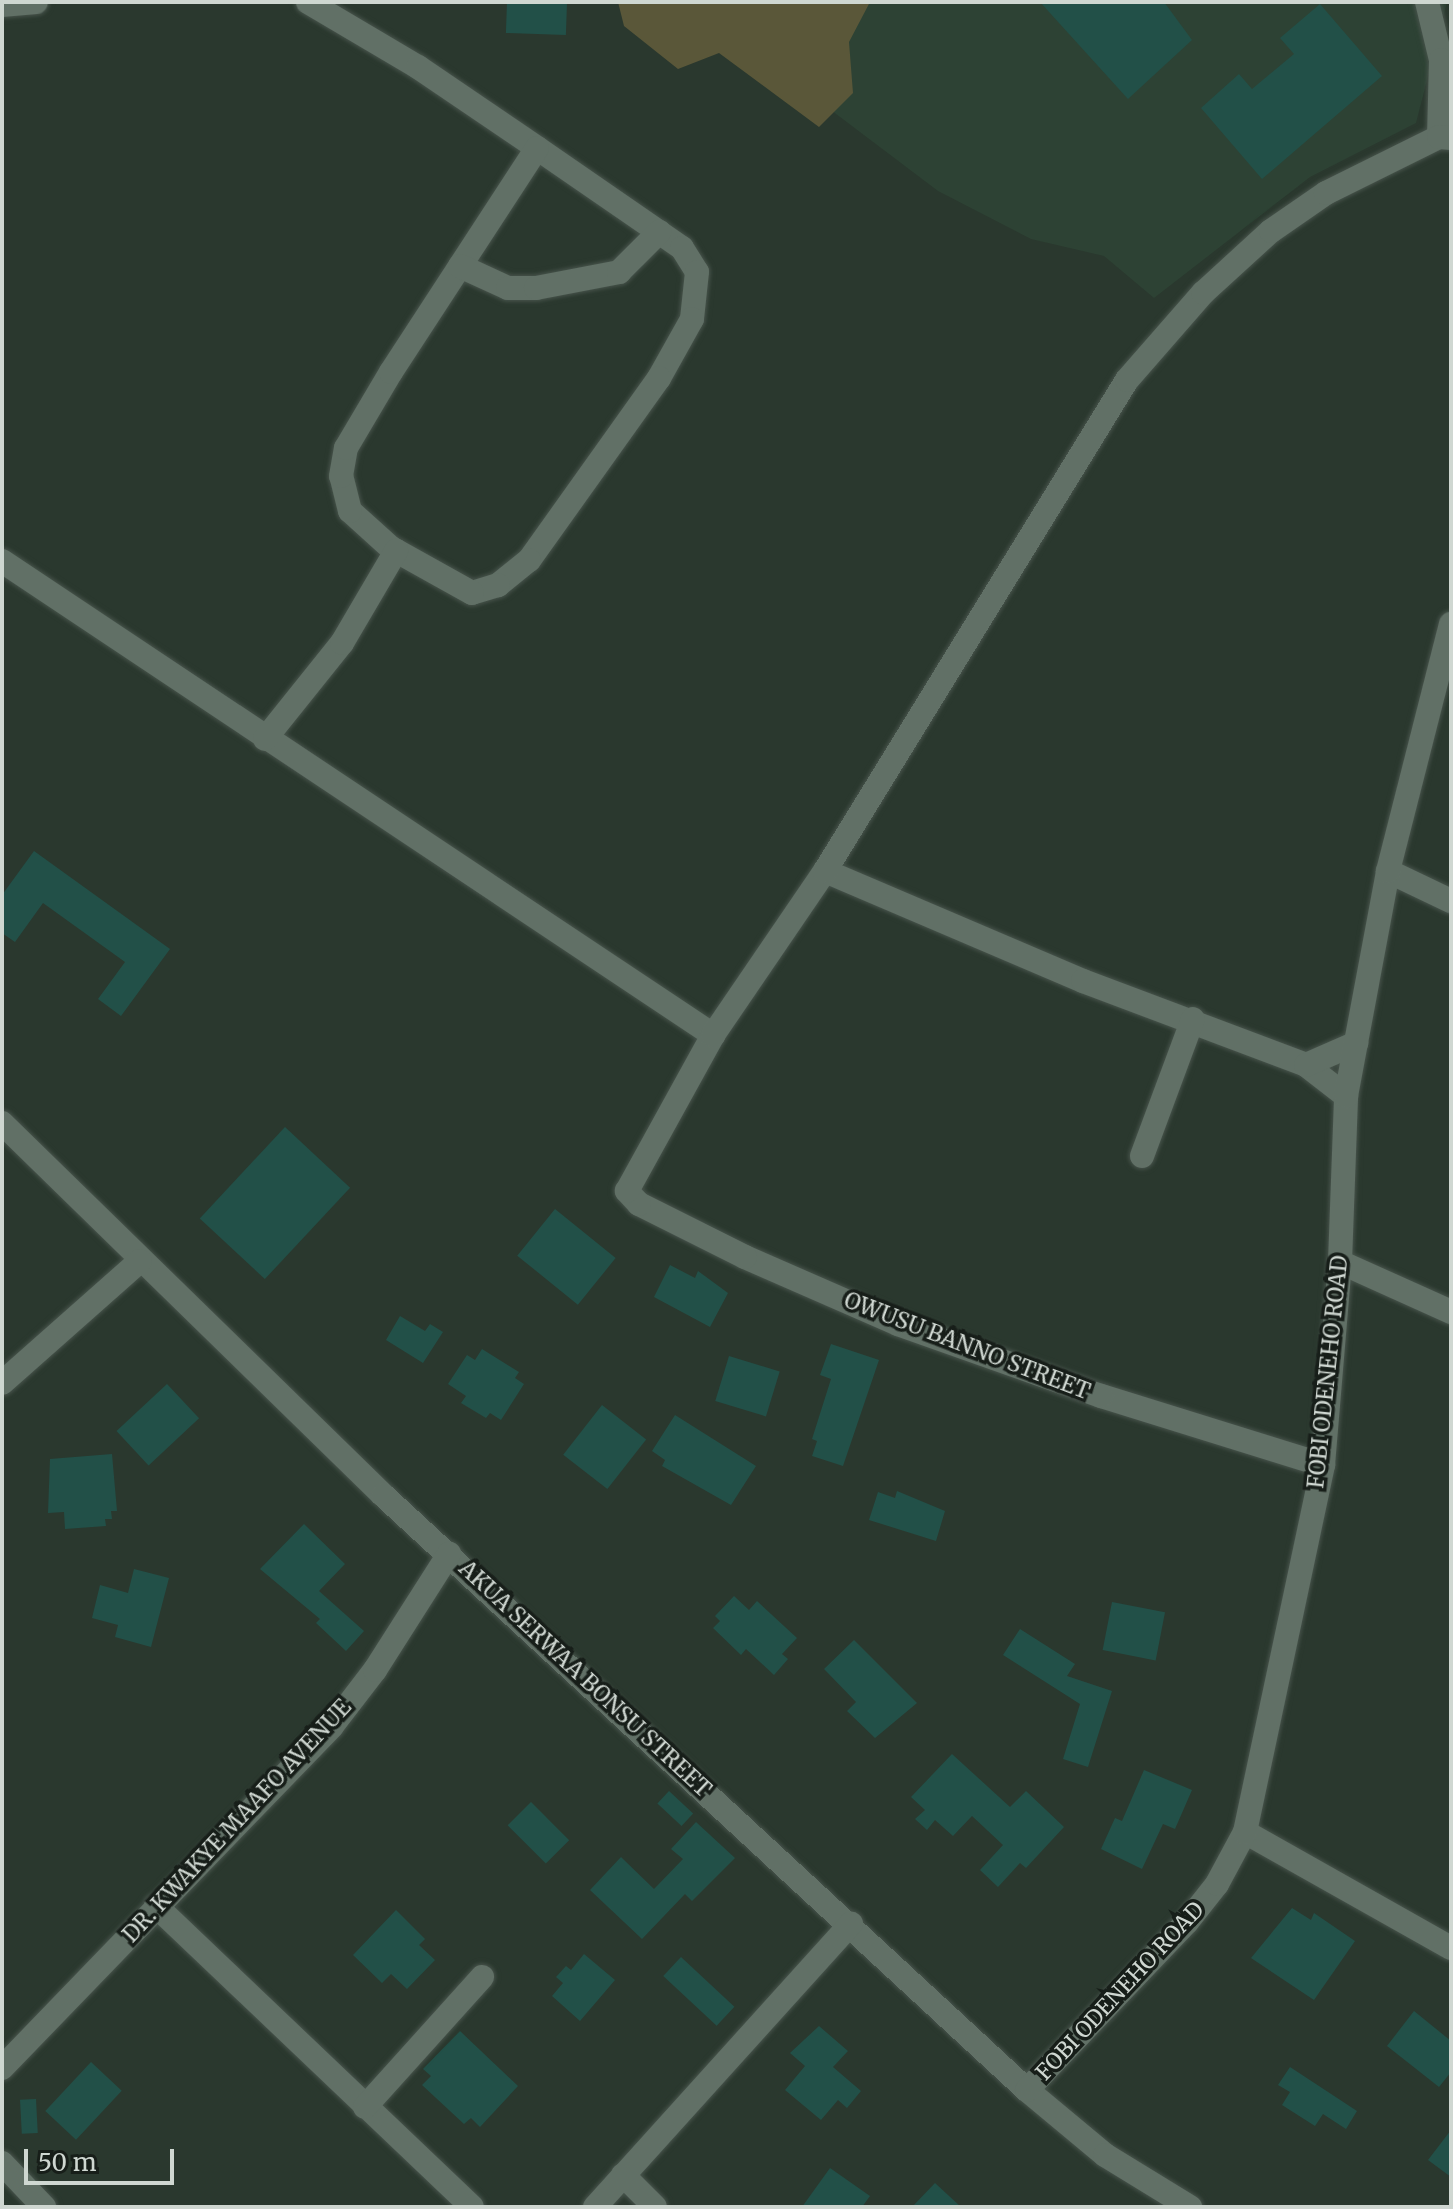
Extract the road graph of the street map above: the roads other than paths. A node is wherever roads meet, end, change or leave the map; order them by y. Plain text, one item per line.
1 (36, 2) edge
2 (308, 2) edge
3 (1427, 2) edge
4 (2, 5) edge
5 (1445, 138) edge
6 (537, 148) junction
7 (659, 232) junction
8 (460, 266) junction
9 (396, 551) junction
10 (2, 561) edge
11 (1451, 624) edge
12 (265, 739) junction
13 (825, 871) junction
14 (1388, 871) junction
15 (1451, 901) edge
16 (1193, 1019) junction
17 (713, 1035) junction
18 (1356, 1043) junction
19 (1306, 1065) junction
20 (1346, 1096) junction
21 (2, 1123) edge
22 (1142, 1156) dead end
23 (140, 1261) junction
24 (1340, 1262) junction
25 (1451, 1312) edge
26 (2, 1383) edge
27 (1323, 1465) junction
28 (449, 1554) junction
29 (1245, 1832) junction
30 (156, 1906) junction
31 (851, 1924) junction
32 (1450, 1945) edge
33 (482, 1977) dead end
34 (2, 2068) edge
35 (1027, 2090) junction
36 (365, 2107) junction
37 (2, 2163) edge
38 (623, 2175) junction
39 (44, 2207) edge
40 (472, 2207) edge
41 (595, 2207) edge
42 (655, 2207) edge
43 (1190, 2207) edge

1 - 4 street
2 - 6 street
3 - 5 street
5 - 13 street
6 - 7 street
6 - 8 street
7 - 8 street
7 - 9 street
8 - 9 street
9 - 12 street
10 - 12 street
11 - 14 street, FOBI ODENEHO ROAD
12 - 17 street
13 - 16 street
13 - 17 street
14 - 15 street
14 - 18 street, FOBI ODENEHO ROAD
16 - 19 street
16 - 22 street
17 - 27 street, OWUSU BANNO STREET
18 - 19 street
18 - 20 street, FOBI ODENEHO ROAD
19 - 20 street
20 - 24 street, FOBI ODENEHO ROAD
21 - 23 street, AKUA SERWAA BONSU STREET
23 - 26 street
23 - 28 street, AKUA SERWAA BONSU STREET
24 - 25 street
24 - 27 street, FOBI ODENEHO ROAD
27 - 29 street, FOBI ODENEHO ROAD
28 - 30 street, DR. KWAKYE MAAFO AVENUE
28 - 31 street, AKUA SERWAA BONSU STREET
29 - 32 street
29 - 35 street, FOBI ODENEHO ROAD
30 - 34 street, DR. KWAKYE MAAFO AVENUE
30 - 36 street
31 - 35 street, AKUA SERWAA BONSU STREET
31 - 38 street
33 - 36 street
35 - 43 street, AKUA SERWAA BONSU STREET
36 - 40 street
37 - 39 street
38 - 41 street
38 - 42 street

